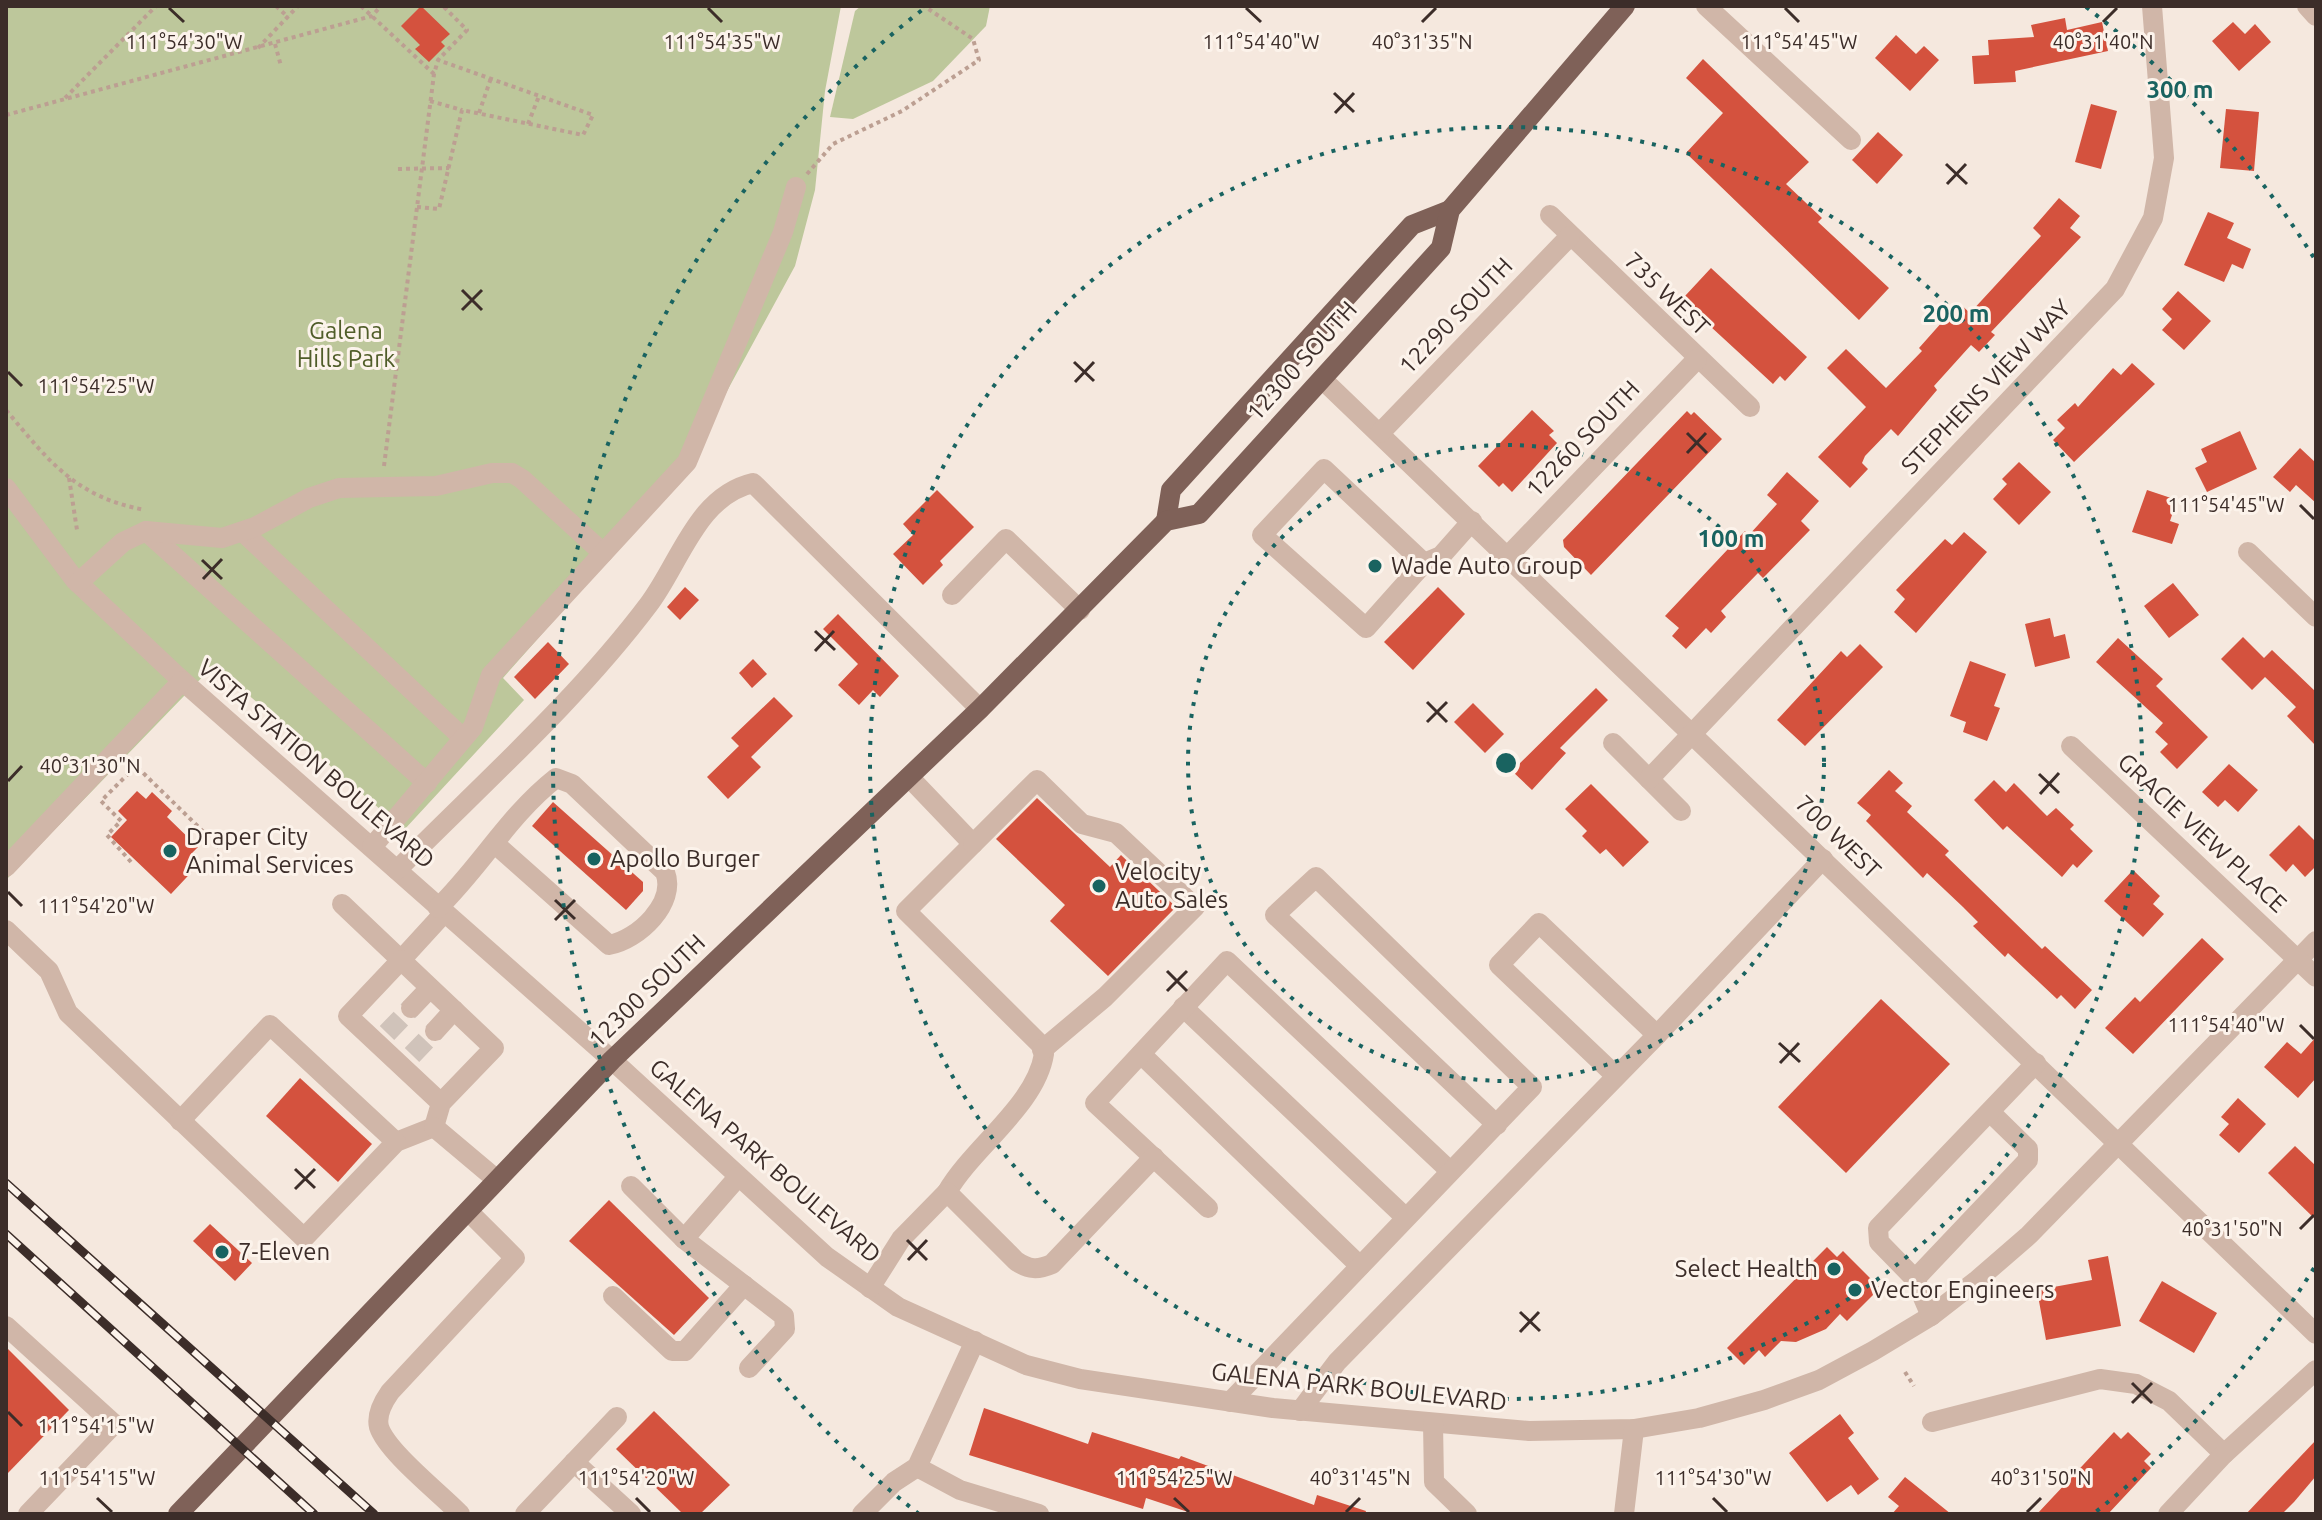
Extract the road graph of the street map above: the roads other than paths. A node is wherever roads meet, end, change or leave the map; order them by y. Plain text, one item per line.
1 (1625, 6) edge
2 (1706, 6) edge
3 (2152, 6) edge
4 (2307, 6) edge
5 (2316, 16) edge
6 (1851, 140) dead end
7 (796, 187) road end
8 (1450, 210) junction
9 (1550, 215) dead end
10 (1570, 236) junction
11 (1697, 359) junction
12 (1322, 379) junction
13 (1750, 407) dead end
14 (1380, 433) junction
15 (6, 488) edge
16 (150, 521) junction
17 (1166, 521) junction
18 (1472, 521) junction
19 (243, 532) junction
20 (2248, 552) dead end
21 (603, 553) junction
22 (1508, 556) junction
23 (1424, 563) junction
24 (78, 583) junction
25 (952, 595) dead end
26 (1080, 610) junction
27 (2316, 617) edge
28 (182, 681) junction
29 (980, 709) junction
30 (1692, 734) junction
31 (463, 738) junction
32 (1613, 743) dead end
33 (2071, 746) dead end
34 (909, 777) junction
35 (1649, 779) junction
36 (427, 783) junction
37 (1681, 811) dead end
38 (494, 843) junction
39 (973, 844) junction
40 (372, 847) junction
41 (1823, 859) junction
42 (6, 867) edge
43 (397, 870) junction
44 (342, 904) dead end
45 (441, 910) junction
46 (6, 930) edge
47 (2316, 941) edge
48 (2296, 958) junction
49 (401, 960) junction
50 (2316, 977) edge
51 (430, 988) junction
52 (1183, 1007) junction
53 (411, 1008) tunnel mouth
54 (454, 1010) junction
55 (435, 1031) tunnel mouth
56 (1657, 1035) junction
57 (1042, 1050) junction
58 (1141, 1054) junction
59 (612, 1060) junction
60 (2036, 1063) junction
61 (1616, 1076) junction
62 (441, 1103) junction
63 (1990, 1112) junction
64 (180, 1121) junction
65 (1497, 1125) junction
66 (434, 1127) junction
67 (396, 1142) junction
68 (2118, 1143) junction
69 (1154, 1157) junction
70 (1449, 1170) junction
71 (738, 1177) junction
72 (497, 1180) junction
73 (631, 1186) dead end
74 (947, 1192) junction
75 (1208, 1208) dead end
76 (468, 1211) junction
77 (1405, 1217) junction
78 (684, 1239) junction
79 (1360, 1266) junction
80 (1915, 1279) junction
81 (744, 1285) junction
82 (870, 1288) junction
83 (613, 1296) dead end
84 (1931, 1316) junction
85 (6, 1326) edge
86 (2316, 1334) edge
87 (975, 1341) junction
88 (749, 1368) dead end
89 (2316, 1370) edge
90 (1230, 1402) junction
91 (1300, 1411) junction
92 (617, 1417) dead end
93 (1932, 1422) dead end
94 (1433, 1423) junction
95 (1634, 1429) junction
96 (2224, 1454) junction
97 (574, 1462) junction
98 (917, 1467) junction
99 (28, 1514) edge
100 (178, 1514) edge
101 (460, 1514) edge
102 (525, 1514) edge
103 (631, 1514) edge
104 (862, 1514) edge
105 (1039, 1514) edge
106 (1467, 1514) edge
107 (1624, 1514) edge
108 (2168, 1514) edge

1 - 8 main road, 12300 SOUTH
2 - 6 street
3 - 30 street, STEPHENS VIEW WAY
4 - 5 street
7 - 21 street
8 - 12 main road, 12300 SOUTH
8 - 17 main road, 12300 SOUTH
9 - 10 street, 735 WEST
10 - 11 street, 735 WEST
10 - 14 street, 12290 SOUTH
11 - 13 street, 735 WEST
11 - 22 street, 12260 SOUTH
12 - 14 street, 700 WEST
12 - 17 main road, 12300 SOUTH
14 - 18 street, 700 WEST
15 - 24 street, VISTA STATION BOULEVARD
16 - 19 street
16 - 24 street
16 - 36 street
17 - 26 main road, 12300 SOUTH
18 - 22 street, 700 WEST
18 - 23 street
19 - 21 street
19 - 31 street
20 - 27 street
21 - 31 street
22 - 30 street, 700 WEST
23 - 23 street
24 - 28 street, VISTA STATION BOULEVARD
25 - 26 street
26 - 29 main road, 12300 SOUTH
28 - 40 street, VISTA STATION BOULEVARD
28 - 42 street
29 - 34 main road, 12300 SOUTH
29 - 43 street
30 - 35 street, STEPHENS VIEW WAY
30 - 41 street, 700 WEST
31 - 36 street
32 - 35 street
33 - 48 street, GRACIE VIEW PLACE
34 - 39 street
34 - 59 main road, 12300 SOUTH
35 - 37 street
36 - 40 street
38 - 38 street
38 - 45 street
39 - 57 street
39 - 57 street
40 - 43 street, VISTA STATION BOULEVARD
41 - 56 street
41 - 60 street, 700 WEST
43 - 45 street, VISTA STATION BOULEVARD
44 - 49 street
45 - 49 street
45 - 59 street, VISTA STATION BOULEVARD
46 - 64 street
47 - 48 street, GALENA PARK BOULEVARD
48 - 50 street, GRACIE VIEW PLACE
48 - 68 street, GALENA PARK BOULEVARD
49 - 51 street
49 - 62 street
51 - 53 street
51 - 54 street
52 - 58 street
52 - 70 street
52 - 77 street
54 - 55 street
54 - 62 street
56 - 61 street
56 - 61 street
57 - 74 street
58 - 69 street
58 - 79 street
59 - 71 street, GALENA PARK BOULEVARD
59 - 72 main road, 12300 SOUTH
60 - 63 street
60 - 68 street, 700 WEST
61 - 91 street
62 - 66 street
63 - 80 street
63 - 80 street
64 - 67 street
64 - 67 street
65 - 65 street
65 - 70 street
66 - 67 street
66 - 72 street
68 - 84 street, GALENA PARK BOULEVARD
68 - 86 street, 700 WEST
69 - 74 street
69 - 75 street
70 - 77 street
71 - 78 street
71 - 82 street, GALENA PARK BOULEVARD
72 - 76 main road, 12300 SOUTH
73 - 78 street
74 - 82 street
76 - 100 main road, 12300 SOUTH
76 - 101 street
77 - 79 street
78 - 81 street
79 - 90 street
80 - 84 street
81 - 83 street
81 - 88 street
82 - 87 street, GALENA PARK BOULEVARD
84 - 95 street, GALENA PARK BOULEVARD
85 - 99 street
87 - 90 street, GALENA PARK BOULEVARD
87 - 98 street
89 - 96 street
90 - 91 street, GALENA PARK BOULEVARD
91 - 94 street, GALENA PARK BOULEVARD
92 - 97 street
93 - 96 street
94 - 95 street, GALENA PARK BOULEVARD
94 - 106 street
95 - 107 street
96 - 108 street
97 - 102 street
97 - 103 street
98 - 104 street
98 - 105 street

